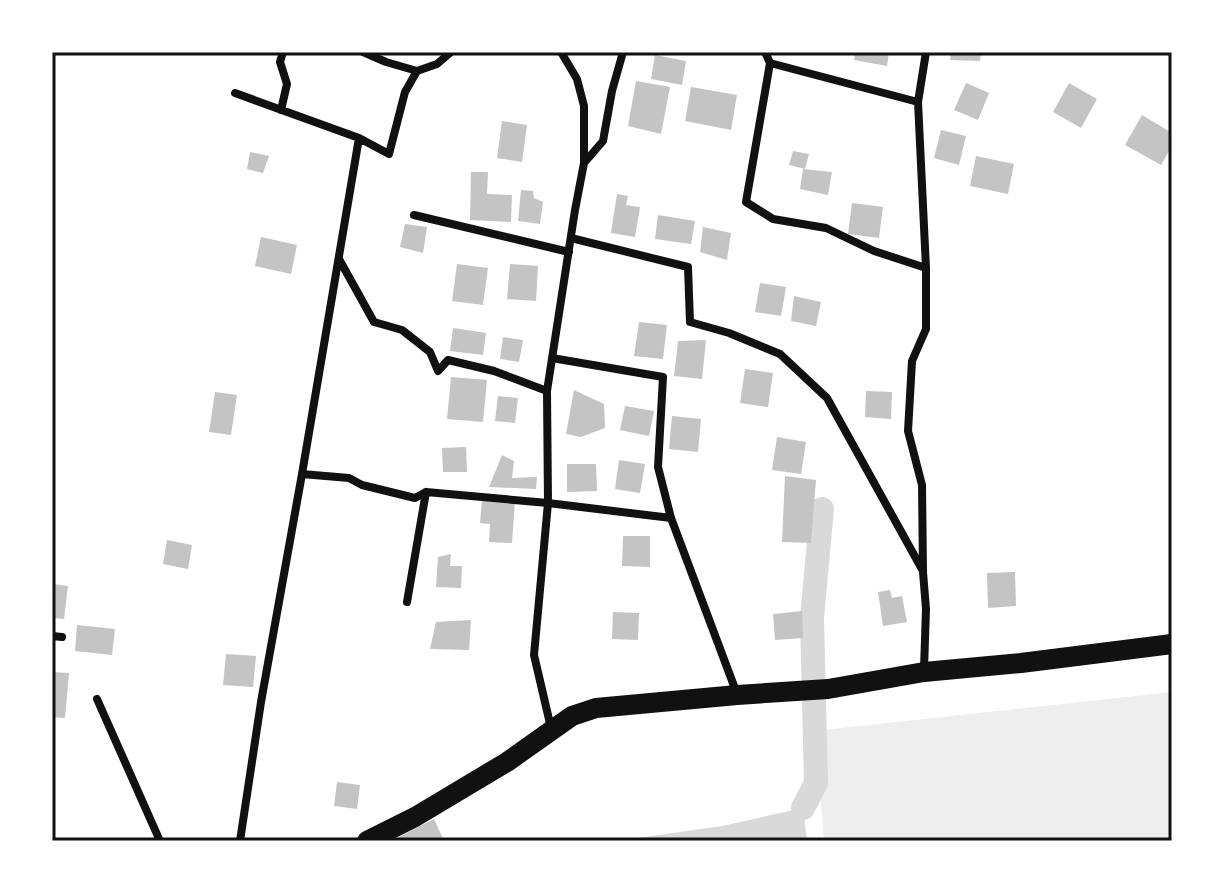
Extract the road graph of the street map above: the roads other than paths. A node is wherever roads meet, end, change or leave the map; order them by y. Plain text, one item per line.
1 (283, 52) edge
2 (363, 52) edge
3 (451, 52) edge
4 (561, 52) edge
5 (623, 52) edge
6 (765, 52) edge
7 (926, 52) edge
8 (770, 63) junction
9 (417, 71) junction
10 (235, 93) dead end
11 (918, 102) junction
12 (281, 110) junction
13 (359, 138) junction
14 (584, 163) junction
15 (414, 215) dead end
16 (571, 238) junction
17 (569, 252) junction
18 (339, 259) junction
19 (926, 268) junction
20 (552, 358) junction
21 (547, 391) junction
22 (302, 474) junction
23 (426, 492) junction
24 (548, 503) junction
25 (671, 518) junction
26 (923, 572) junction
27 (407, 602) dead end
28 (52, 636) edge
29 (62, 637) dead end
30 (1172, 644) edge
31 (924, 672) junction
32 (737, 695) junction
33 (97, 699) dead end
34 (543, 738) junction
35 (160, 841) edge
36 (240, 841) edge
37 (367, 841) edge

1 - 12 street
2 - 9 street
3 - 9 street
4 - 14 street
5 - 14 street
6 - 8 street
7 - 11 street
8 - 11 street
8 - 19 street
9 - 13 street
10 - 12 street
11 - 19 street
12 - 13 street
13 - 18 street
14 - 16 street
15 - 17 street
16 - 17 street
16 - 26 street
17 - 20 street
18 - 21 street
18 - 22 street
19 - 26 street
20 - 21 street
20 - 25 street
21 - 24 street
22 - 23 street
22 - 36 street
23 - 24 street
23 - 27 street
24 - 25 street
24 - 34 street
25 - 32 street
26 - 31 street
28 - 29 street
30 - 31 main road
31 - 32 main road
32 - 34 main road
33 - 35 street
34 - 37 main road

